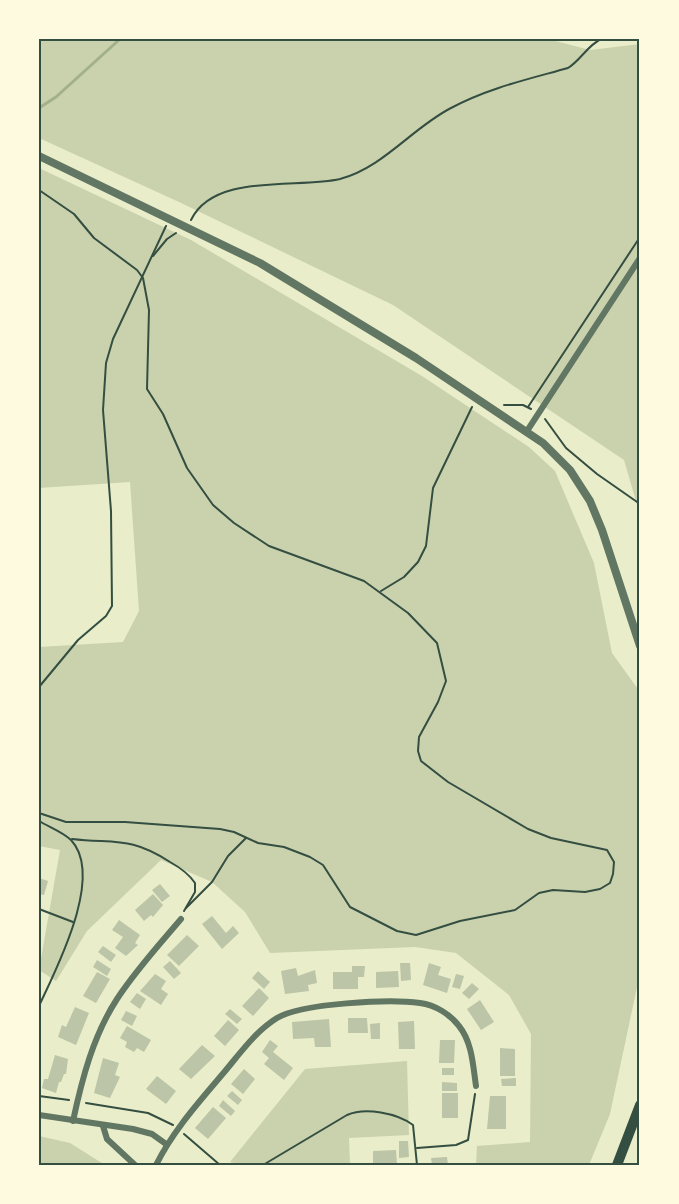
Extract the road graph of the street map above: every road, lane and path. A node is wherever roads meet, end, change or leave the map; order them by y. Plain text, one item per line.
1 (601, 39) edge
2 (39, 156) edge
3 (39, 190) edge
4 (170, 218) junction
5 (188, 227) junction
6 (640, 237) edge
7 (153, 256) junction
8 (640, 258) edge
9 (143, 278) junction
10 (477, 398) junction
11 (538, 414) junction
12 (527, 431) junction
13 (640, 504) edge
14 (380, 591) junction
15 (639, 644) edge
16 (640, 654) edge
17 (39, 687) edge
18 (39, 813) edge
19 (39, 821) edge
20 (246, 838) junction
21 (70, 839) junction
22 (39, 909) edge
23 (184, 910) junction
24 (181, 919) joint
25 (72, 922) junction
26 (39, 1006) edge
27 (476, 1086) joint
28 (39, 1096) edge
29 (77, 1101) junction
30 (640, 1105) edge
31 (39, 1115) edge
32 (72, 1121) junction
33 (103, 1126) junction
34 (177, 1128) junction
35 (166, 1144) junction
36 (417, 1148) junction
37 (135, 1165) edge
38 (156, 1165) edge
39 (220, 1165) edge
40 (262, 1165) edge
41 (417, 1165) edge
42 (617, 1165) edge

1 - 5 path
2 - 4 street
3 - 9 path
4 - 5 street
4 - 7 path
5 - 7 path
5 - 10 street
6 - 11 path
7 - 9 path
8 - 11 street
9 - 14 path
9 - 17 path
10 - 12 street
10 - 14 path
11 - 12 street
11 - 13 path
12 - 15 street
14 - 20 path
15 - 16 street
18 - 20 path
19 - 21 path
20 - 23 path
21 - 23 path
21 - 25 path
22 - 25 path
23 - 24 path
24 - 29 street
25 - 26 path
27 - 34 street
27 - 36 path
28 - 29 path
29 - 32 street
29 - 34 path
30 - 42 highway
31 - 32 street
32 - 33 street
33 - 35 street
33 - 37 street
34 - 35 street
34 - 39 path
35 - 38 street
36 - 40 path
36 - 41 path

